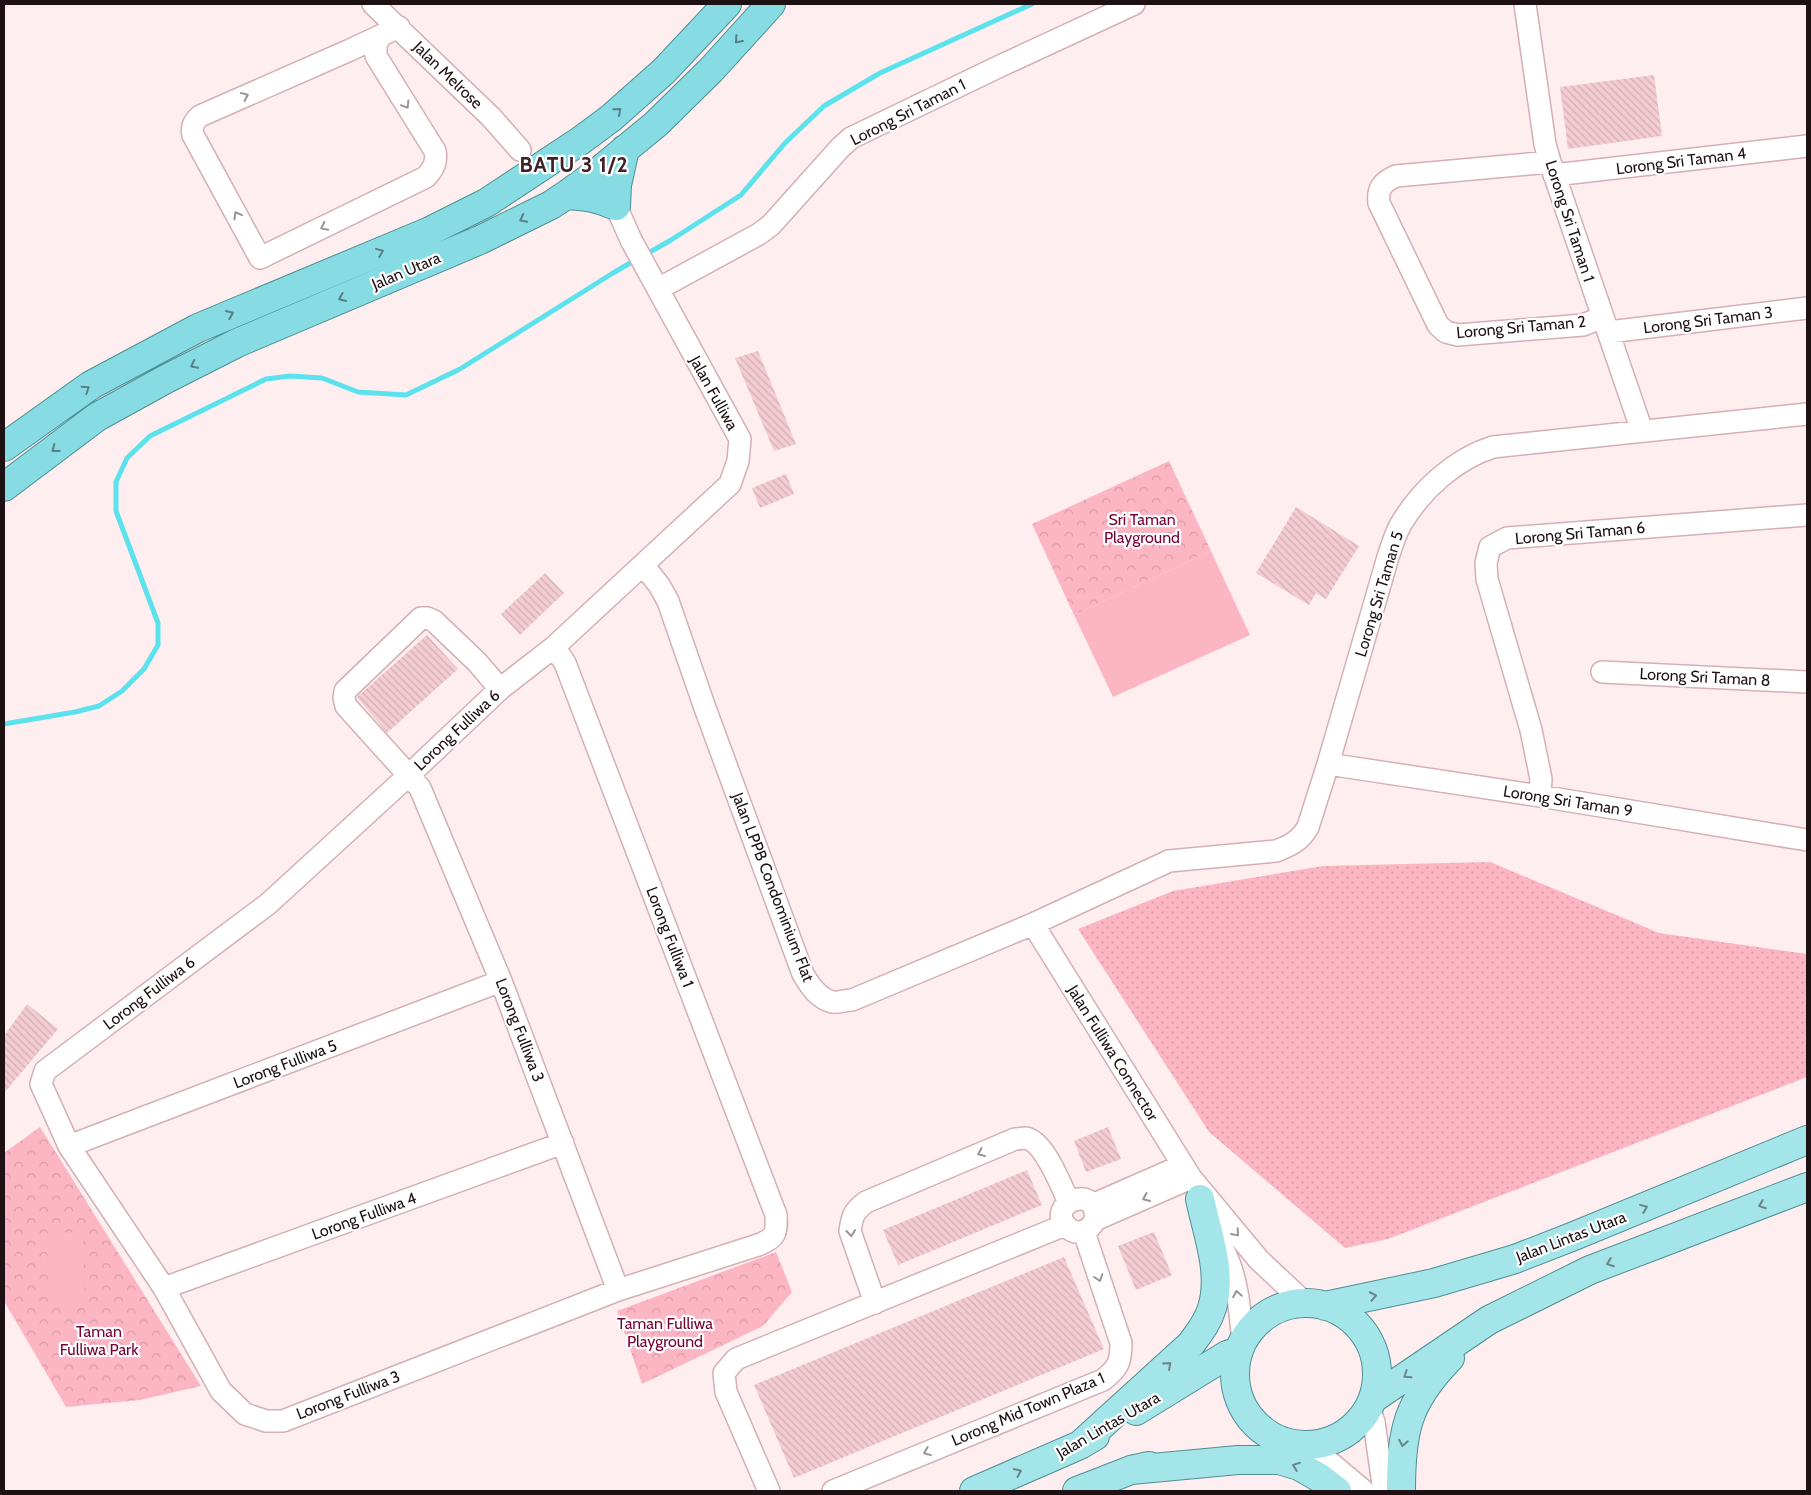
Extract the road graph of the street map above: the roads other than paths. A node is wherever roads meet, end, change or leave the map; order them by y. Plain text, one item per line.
1 (373, 4) edge
2 (727, 4) edge
3 (771, 4) edge
4 (1134, 4) edge
5 (1525, 4) edge
6 (390, 31) junction
7 (350, 50) junction
8 (380, 63) junction
9 (580, 141) junction
10 (1807, 146) edge
11 (625, 149) junction
12 (520, 150) junction
13 (1552, 168) junction
14 (594, 175) junction
15 (566, 195) junction
16 (486, 203) junction
17 (616, 206) junction
18 (658, 289) junction
19 (1807, 308) edge
20 (1606, 325) junction
21 (1807, 414) edge
22 (1642, 431) junction
23 (4, 447) edge
24 (4, 487) edge
25 (1807, 515) edge
26 (643, 565) junction
27 (554, 647) junction
28 (1602, 672) dead end
29 (1807, 682) edge
30 (500, 689) junction
31 (1328, 764) junction
32 (409, 775) junction
33 (1540, 796) junction
34 (1807, 840) edge
35 (1169, 862) joint
36 (1033, 924) junction
37 (501, 982) junction
38 (1807, 1140) edge
39 (563, 1143) junction
40 (69, 1146) junction
41 (1192, 1181) junction
42 (1807, 1187) edge
43 (1084, 1221) junction
44 (777, 1231) joint
45 (164, 1288) junction
46 (618, 1290) junction
47 (875, 1303) junction
48 (1315, 1305) junction
49 (1489, 1320) junction
50 (1241, 1347) junction
51 (1372, 1403) junction
52 (245, 1414) joint
53 (1292, 1443) junction
54 (1080, 1445) junction
55 (1131, 1470) junction
56 (769, 1491) edge
57 (834, 1491) edge
58 (974, 1491) edge
59 (1077, 1491) edge
60 (1337, 1491) edge
61 (1364, 1491) edge
62 (1384, 1491) edge
63 (1401, 1491) edge

1 - 6 street, Jalan Melrose
9 -> 2 highway, Jalan Utara
3 -> 11 highway, Jalan Utara
4 - 18 street, Lorong Sri Taman 1
5 - 13 street, Lorong Sri Taman 1
6 - 7 street
6 - 8 street
6 - 12 street, Jalan Melrose
7 - 8 street
8 -> 7 street
9 - 12 street
9 - 16 highway, Jalan Utara
10 - 13 street, Lorong Sri Taman 4
11 - 14 highway, Jalan Utara
11 - 17 highway
12 - 16 street
13 - 20 street, Lorong Sri Taman 1
13 - 20 street, Lorong Sri Taman 2
14 - 15 highway, Jalan Utara
14 - 16 highway
14 - 17 street, Jalan Fulliwa
15 - 17 highway
15 -> 24 highway, Jalan Utara
23 -> 16 highway, Jalan Utara
17 - 18 street, Jalan Fulliwa
18 - 26 street, Jalan Fulliwa
19 - 20 street, Lorong Sri Taman 3
20 - 22 street, Lorong Sri Taman 1
21 - 22 street, Lorong Sri Taman 5
22 - 31 street, Lorong Sri Taman 5
25 - 33 street, Lorong Sri Taman 6
26 - 27 street, Jalan Fulliwa
26 - 36 street, Jalan LPPB Condominium Flat
27 - 30 street, Lorong Fulliwa 6
27 - 44 street, Lorong Fulliwa 1
28 - 29 street, Lorong Sri Taman 8
30 - 32 street, Lorong Fulliwa 6
30 - 32 street, Lorong Fulliwa 3
31 - 33 street, Lorong Sri Taman 9
31 - 35 street, Lorong Sri Taman 5
32 - 37 street, Lorong Fulliwa 3
32 - 40 street, Lorong Fulliwa 6
33 - 34 street, Lorong Sri Taman 9
35 - 36 street, Jalan LPPB Condominium Flat
36 - 41 street, Jalan Fulliwa Connector
37 - 39 street, Lorong Fulliwa 3
37 - 40 street, Lorong Fulliwa 5
48 -> 38 main road, Jalan Lintas Utara
39 - 45 street, Lorong Fulliwa 4
39 - 46 street, Lorong Fulliwa 3
40 - 45 street, Lorong Fulliwa 6
41 - 43 street
41 -> 48 street, Jalan Fulliwa Connector
50 -> 41 street, Jalan Fulliwa Connector
54 -> 41 main road
42 -> 49 main road
43 - 47 street
43 -> 47 street
43 -> 57 street, Lorong Mid Town Plaza 1
44 - 46 street, Lorong Fulliwa 3
45 - 52 street, Lorong Fulliwa 6
46 - 52 street, Lorong Fulliwa 3
47 - 56 street
48 - 50 main road
48 - 51 main road
49 -> 51 main road
49 -> 63 main road
50 - 53 main road
50 - 54 main road, Jalan Lintas Utara
51 - 53 main road
51 - 62 street
53 - 55 main road
53 - 61 street
58 -> 54 main road, Jalan Lintas Utara
55 - 59 main road
60 -> 55 main road

